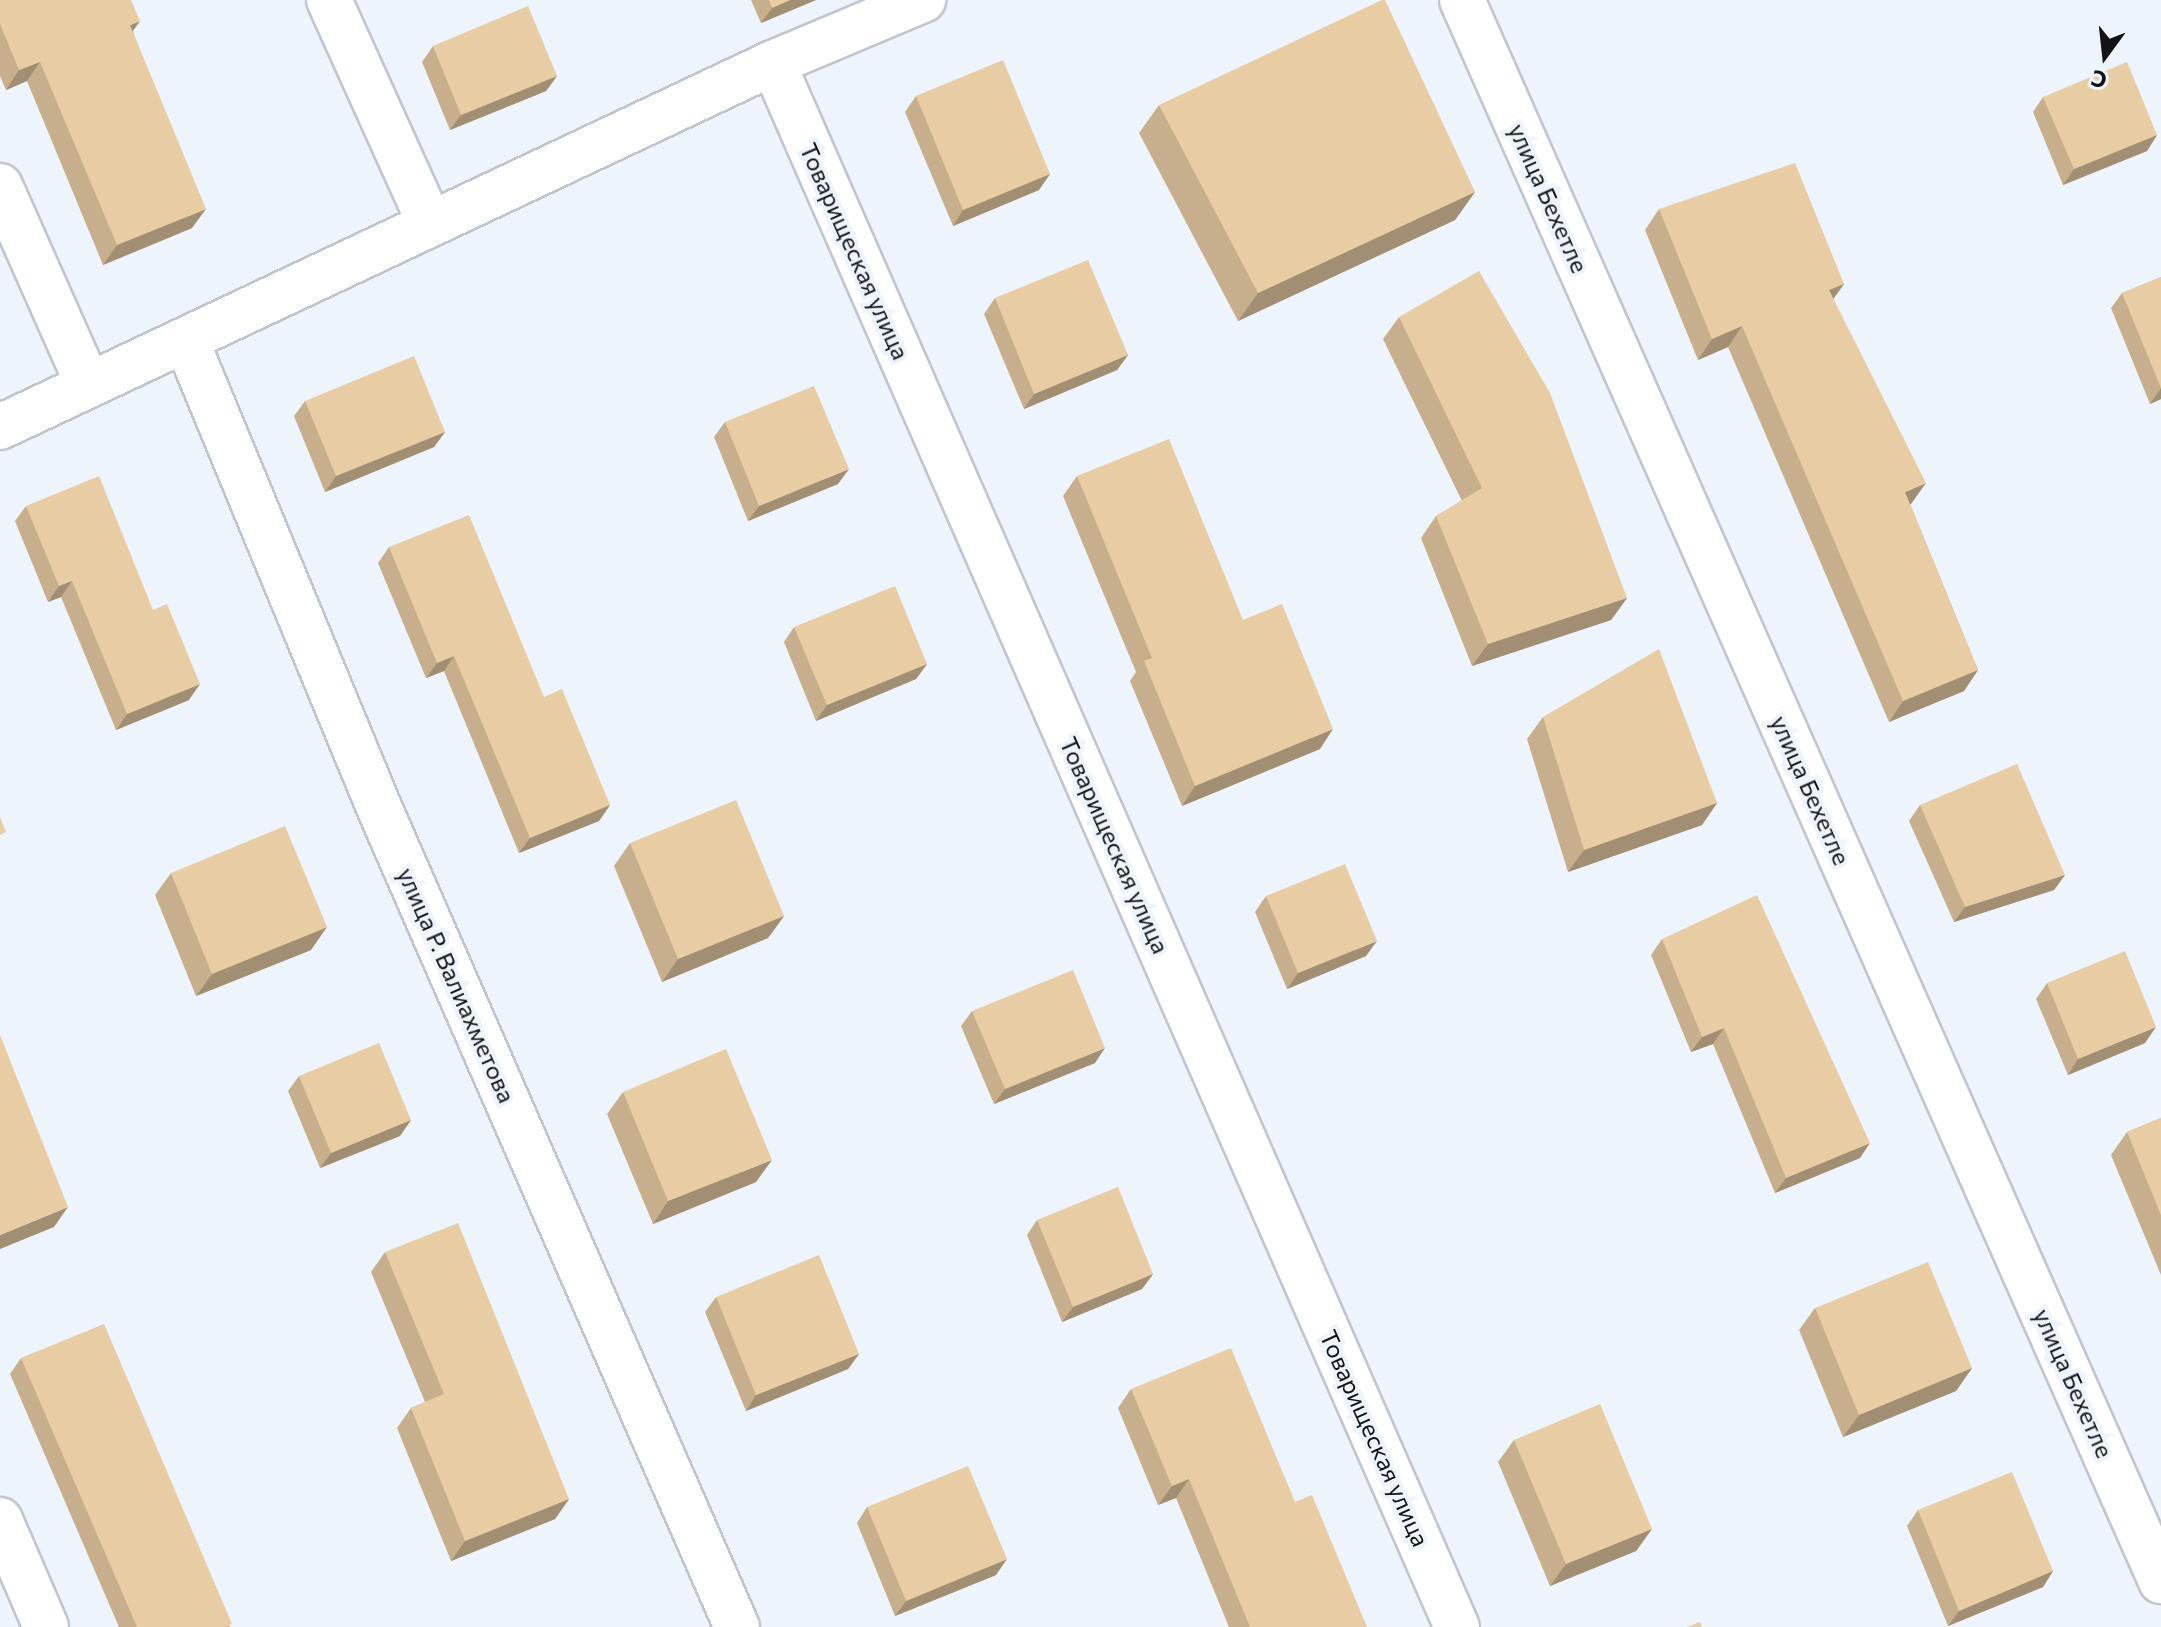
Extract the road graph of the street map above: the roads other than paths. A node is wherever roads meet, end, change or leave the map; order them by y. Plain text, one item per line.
1 (329, 0) edge
2 (923, 0) edge
3 (1462, 0) edge
4 (773, 63) junction
5 (0, 186) edge
6 (430, 224) junction
7 (186, 340) junction
8 (88, 385) junction
9 (0, 427) edge
10 (0, 1520) edge
11 (2161, 1581) edge
12 (46, 1627) edge
13 (737, 1627) edge
14 (1457, 1627) edge

1 - 6 street
2 - 4 street
3 - 11 street, улица Бехетле
4 - 6 street
4 - 14 street, Товарищеская улица
5 - 8 street
6 - 7 street
7 - 8 street
7 - 13 street, улица Р. Валиахметова
8 - 9 street
10 - 12 street

